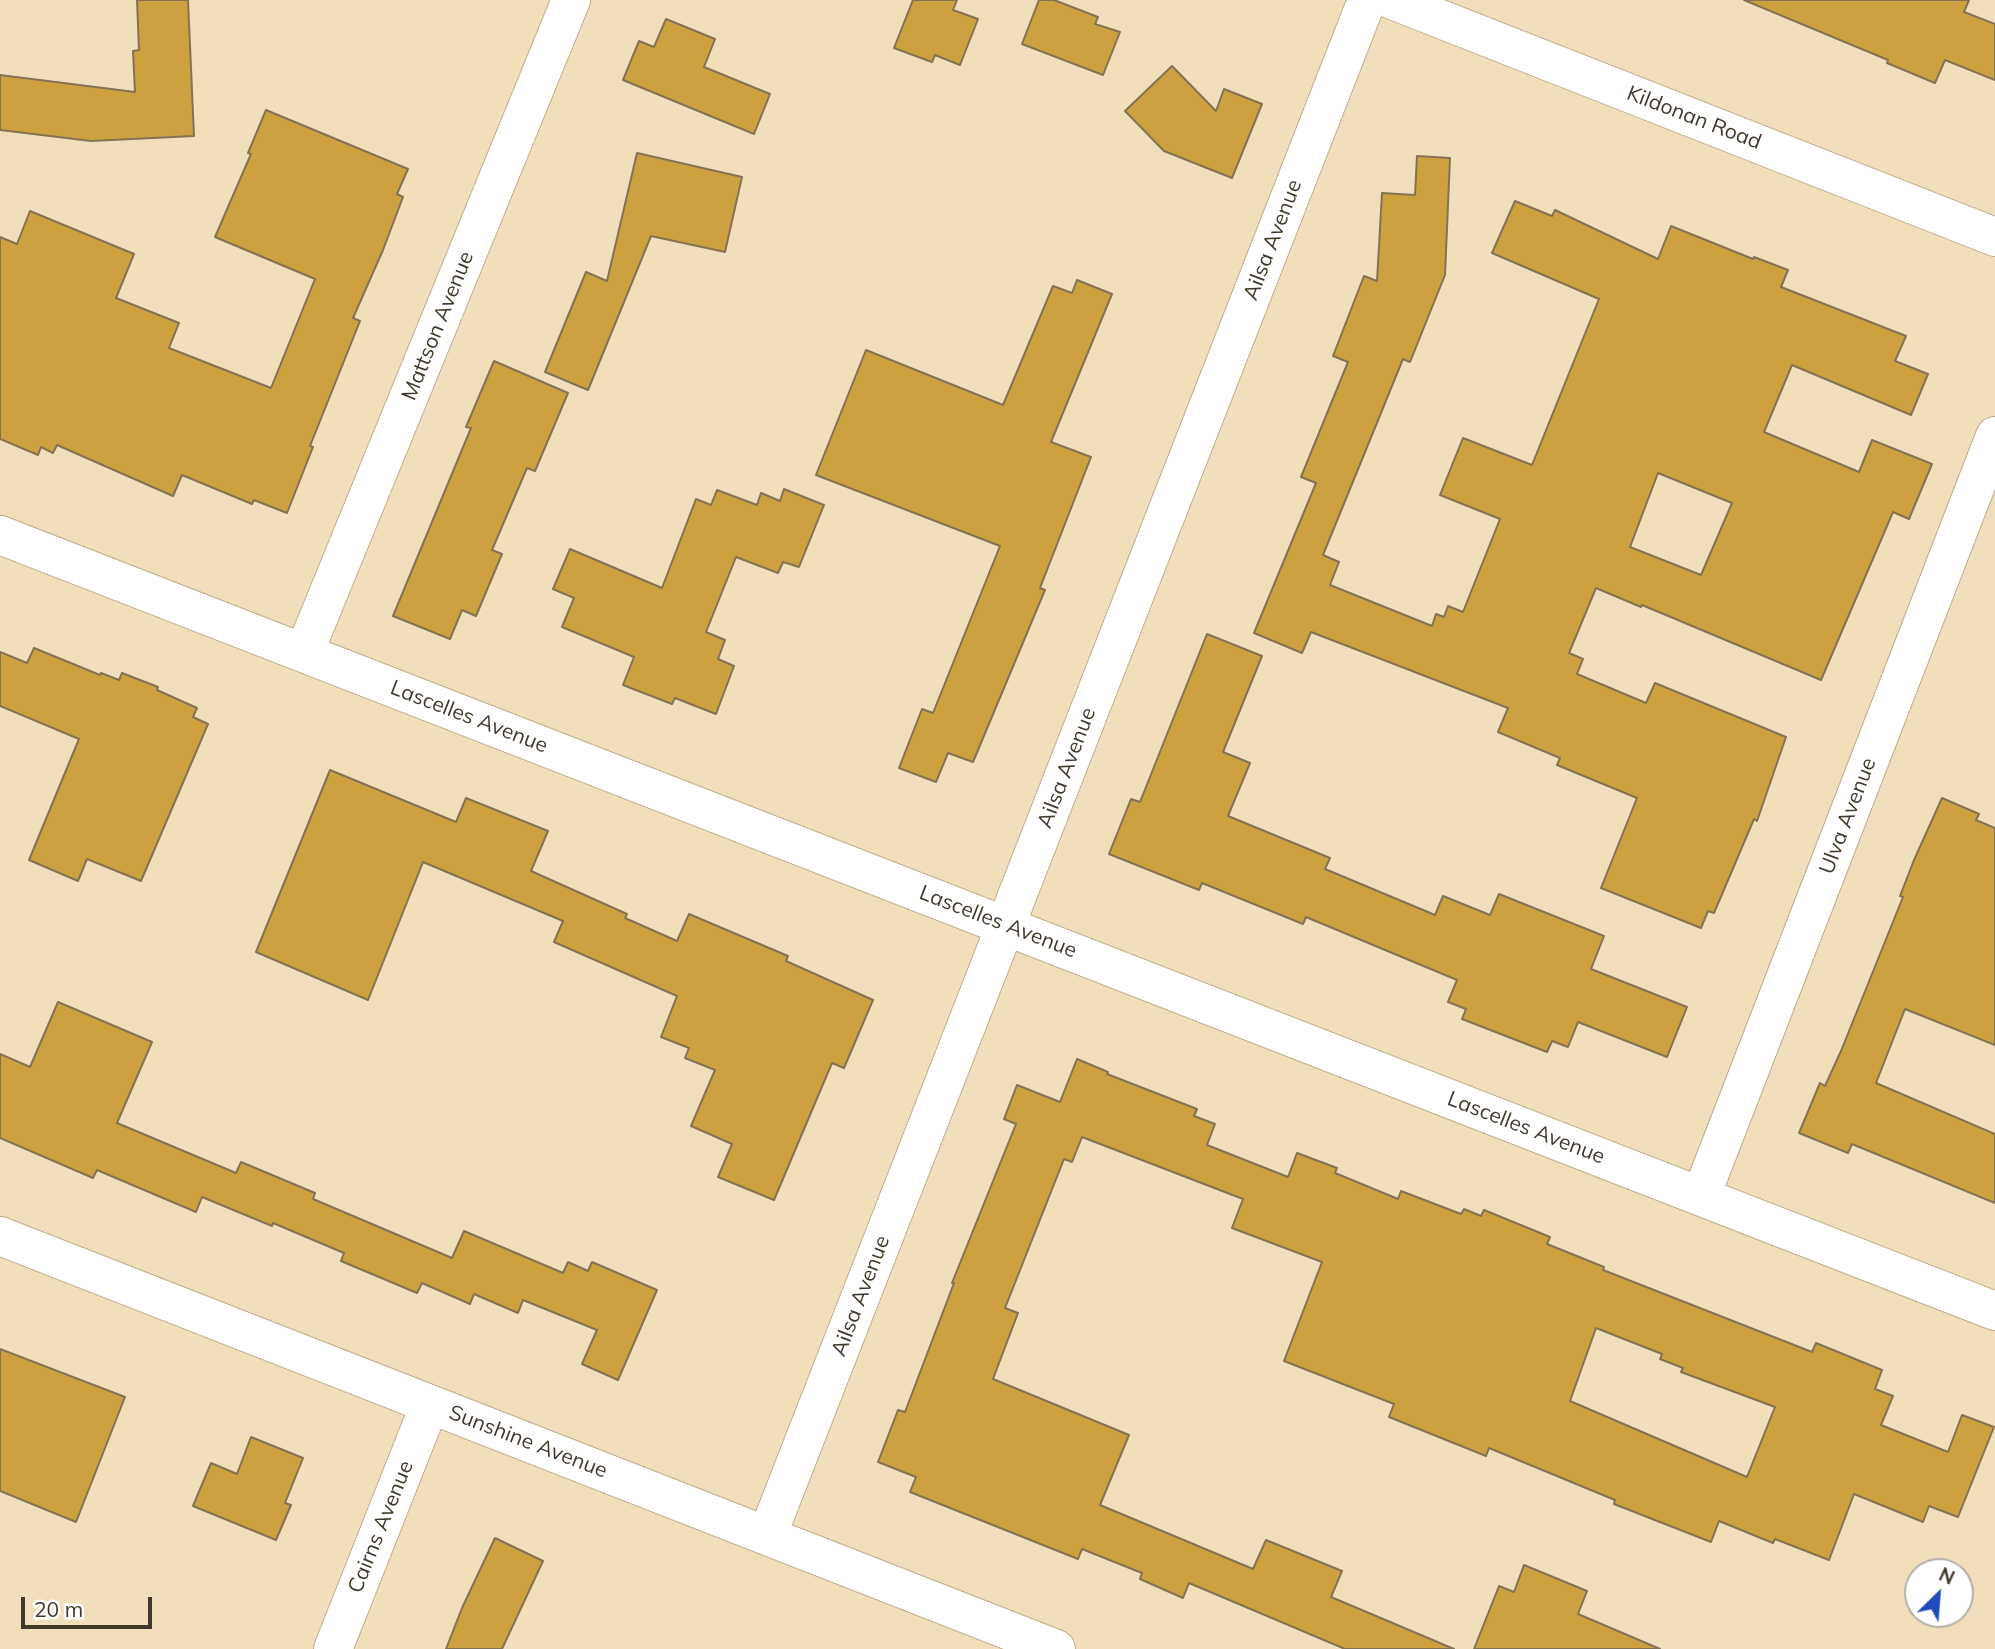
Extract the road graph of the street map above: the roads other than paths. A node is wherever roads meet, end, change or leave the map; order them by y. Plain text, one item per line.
1 (571, 0) edge
2 (1367, 0) edge
3 (1392, 0) edge
4 (1995, 237) edge
5 (1995, 436) edge
6 (0, 535) edge
7 (304, 653) junction
8 (1006, 925) junction
9 (1701, 1196) junction
10 (0, 1236) edge
11 (1995, 1311) edge
12 (430, 1404) junction
13 (767, 1536) junction
14 (1012, 1641) edge
15 (332, 1649) edge
16 (1056, 1649) edge

1 - 7 street, Mattson Avenue
2 - 8 street, Ailsa Avenue
3 - 4 street, Kildonan Road
5 - 9 street, Ulva Avenue
6 - 7 street, Lascelles Avenue
7 - 8 street, Lascelles Avenue
8 - 9 street, Lascelles Avenue
8 - 13 street, Ailsa Avenue
9 - 11 street, Lascelles Avenue
10 - 12 street, Sunshine Avenue
12 - 13 street, Sunshine Avenue
12 - 15 street, Cairns Avenue
13 - 14 street, Sunshine Avenue
14 - 16 street, Sunshine Avenue

